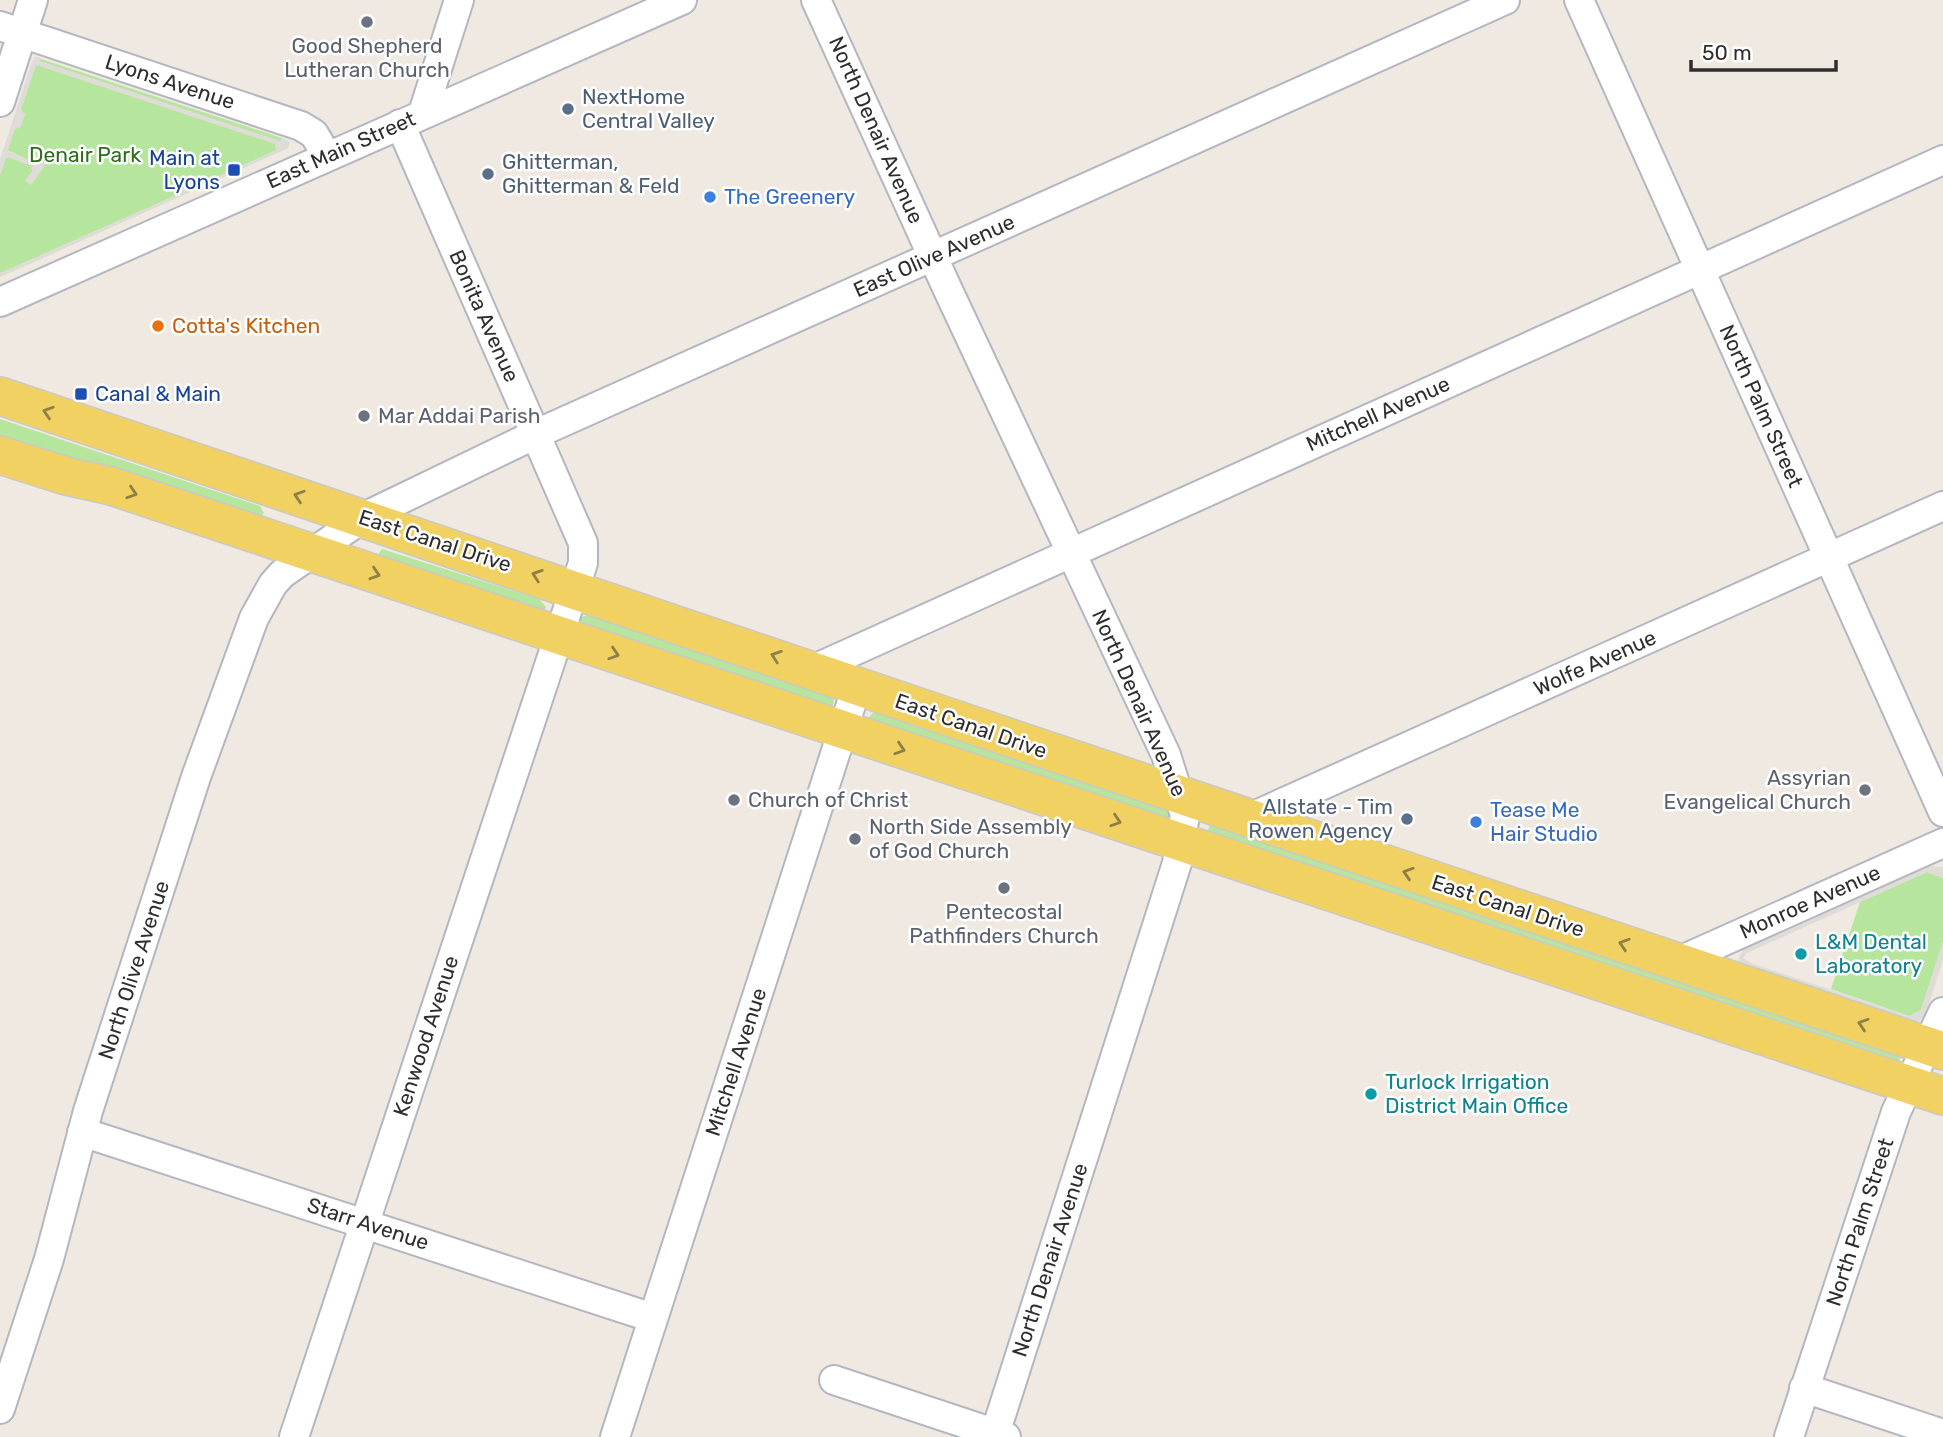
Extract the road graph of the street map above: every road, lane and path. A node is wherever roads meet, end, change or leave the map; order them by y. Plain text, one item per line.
1 (33, 0) edge
2 (459, 0) edge
3 (682, 0) edge
4 (816, 0) edge
5 (1505, 0) edge
6 (1579, 0) edge
7 (11, 30) edge
8 (0, 102) edge
9 (411, 119) junction
10 (327, 156) junction
11 (1943, 160) edge
12 (933, 257) junction
13 (1700, 270) junction
14 (0, 302) edge
15 (0, 396) edge
16 (536, 434) junction
17 (0, 454) edge
18 (1943, 506) edge
19 (364, 517) junction
20 (310, 552) junction
21 (1071, 552) junction
22 (1829, 557) junction
23 (575, 588) junction
24 (558, 635) junction
25 (814, 669) junction
26 (857, 686) junction
27 (843, 730) junction
28 (1182, 799) junction
29 (1943, 811) edge
30 (1247, 819) junction
31 (1183, 843) junction
32 (1943, 843) edge
33 (1677, 962) junction
34 (1943, 1012) edge
35 (1936, 1048) edge
36 (1909, 1085) junction
37 (1943, 1096) edge
38 (82, 1132) junction
39 (364, 1223) junction
40 (653, 1318) junction
41 (834, 1380) dead end
42 (1804, 1388) junction
43 (0, 1409) edge
44 (1943, 1434) edge
45 (998, 1436) edge
46 (294, 1437) edge
47 (615, 1437) edge
48 (1789, 1437) edge

1 - 7 street
2 - 9 street
3 - 9 street, East Main Street
4 - 12 street, North Denair Avenue
5 - 12 street, East Olive Avenue
6 - 13 street, North Palm Street
7 - 8 street
7 - 10 street, Lyons Avenue
9 - 10 street, East Main Street
9 - 16 street, Bonita Avenue
10 - 14 street, East Main Street
11 - 13 street, Mitchell Avenue
12 - 16 street, East Olive Avenue
12 - 21 street, North Denair Avenue
13 - 21 street, Mitchell Avenue
13 - 22 street, North Palm Street
19 -> 15 main road, East Canal Drive
16 - 19 street, East Olive Avenue
16 - 23 street, Bonita Avenue
17 -> 20 main road, East Canal Drive
18 - 22 street, Wolfe Avenue
19 - 20 street, North Olive Avenue
23 -> 19 main road, East Canal Drive
20 -> 24 main road, East Canal Drive
20 - 38 street, North Olive Avenue
21 - 25 street, Mitchell Avenue
21 - 28 street, North Denair Avenue
22 - 29 street, North Palm Street
22 - 30 street, Wolfe Avenue
23 - 24 street, Kenwood Avenue
25 -> 23 main road, East Canal Drive
24 -> 27 main road, East Canal Drive
24 - 39 street, Kenwood Avenue
25 - 26 main road, East Canal Drive
26 - 27 street, Mitchell Avenue
26 - 28 main road, East Canal Drive
27 -> 31 main road, East Canal Drive
27 - 40 street, Mitchell Avenue
28 - 30 main road, East Canal Drive
28 - 31 street, North Denair Avenue
33 -> 30 main road, East Canal Drive
31 - 36 main road, East Canal Drive
31 - 45 street, North Denair Avenue
32 - 33 street, Monroe Avenue
35 -> 33 main road, East Canal Drive
34 - 35 street, North Palm Street
35 - 36 street, North Palm Street
36 - 37 main road, East Canal Drive
36 - 42 street, North Palm Street
38 - 39 street, Starr Avenue
38 - 43 street, North Olive Avenue
39 - 40 street, Starr Avenue
39 - 46 street, Kenwood Avenue
40 - 47 street, Mitchell Avenue
41 - 45 street
42 - 44 street
42 - 48 street, North Palm Street

